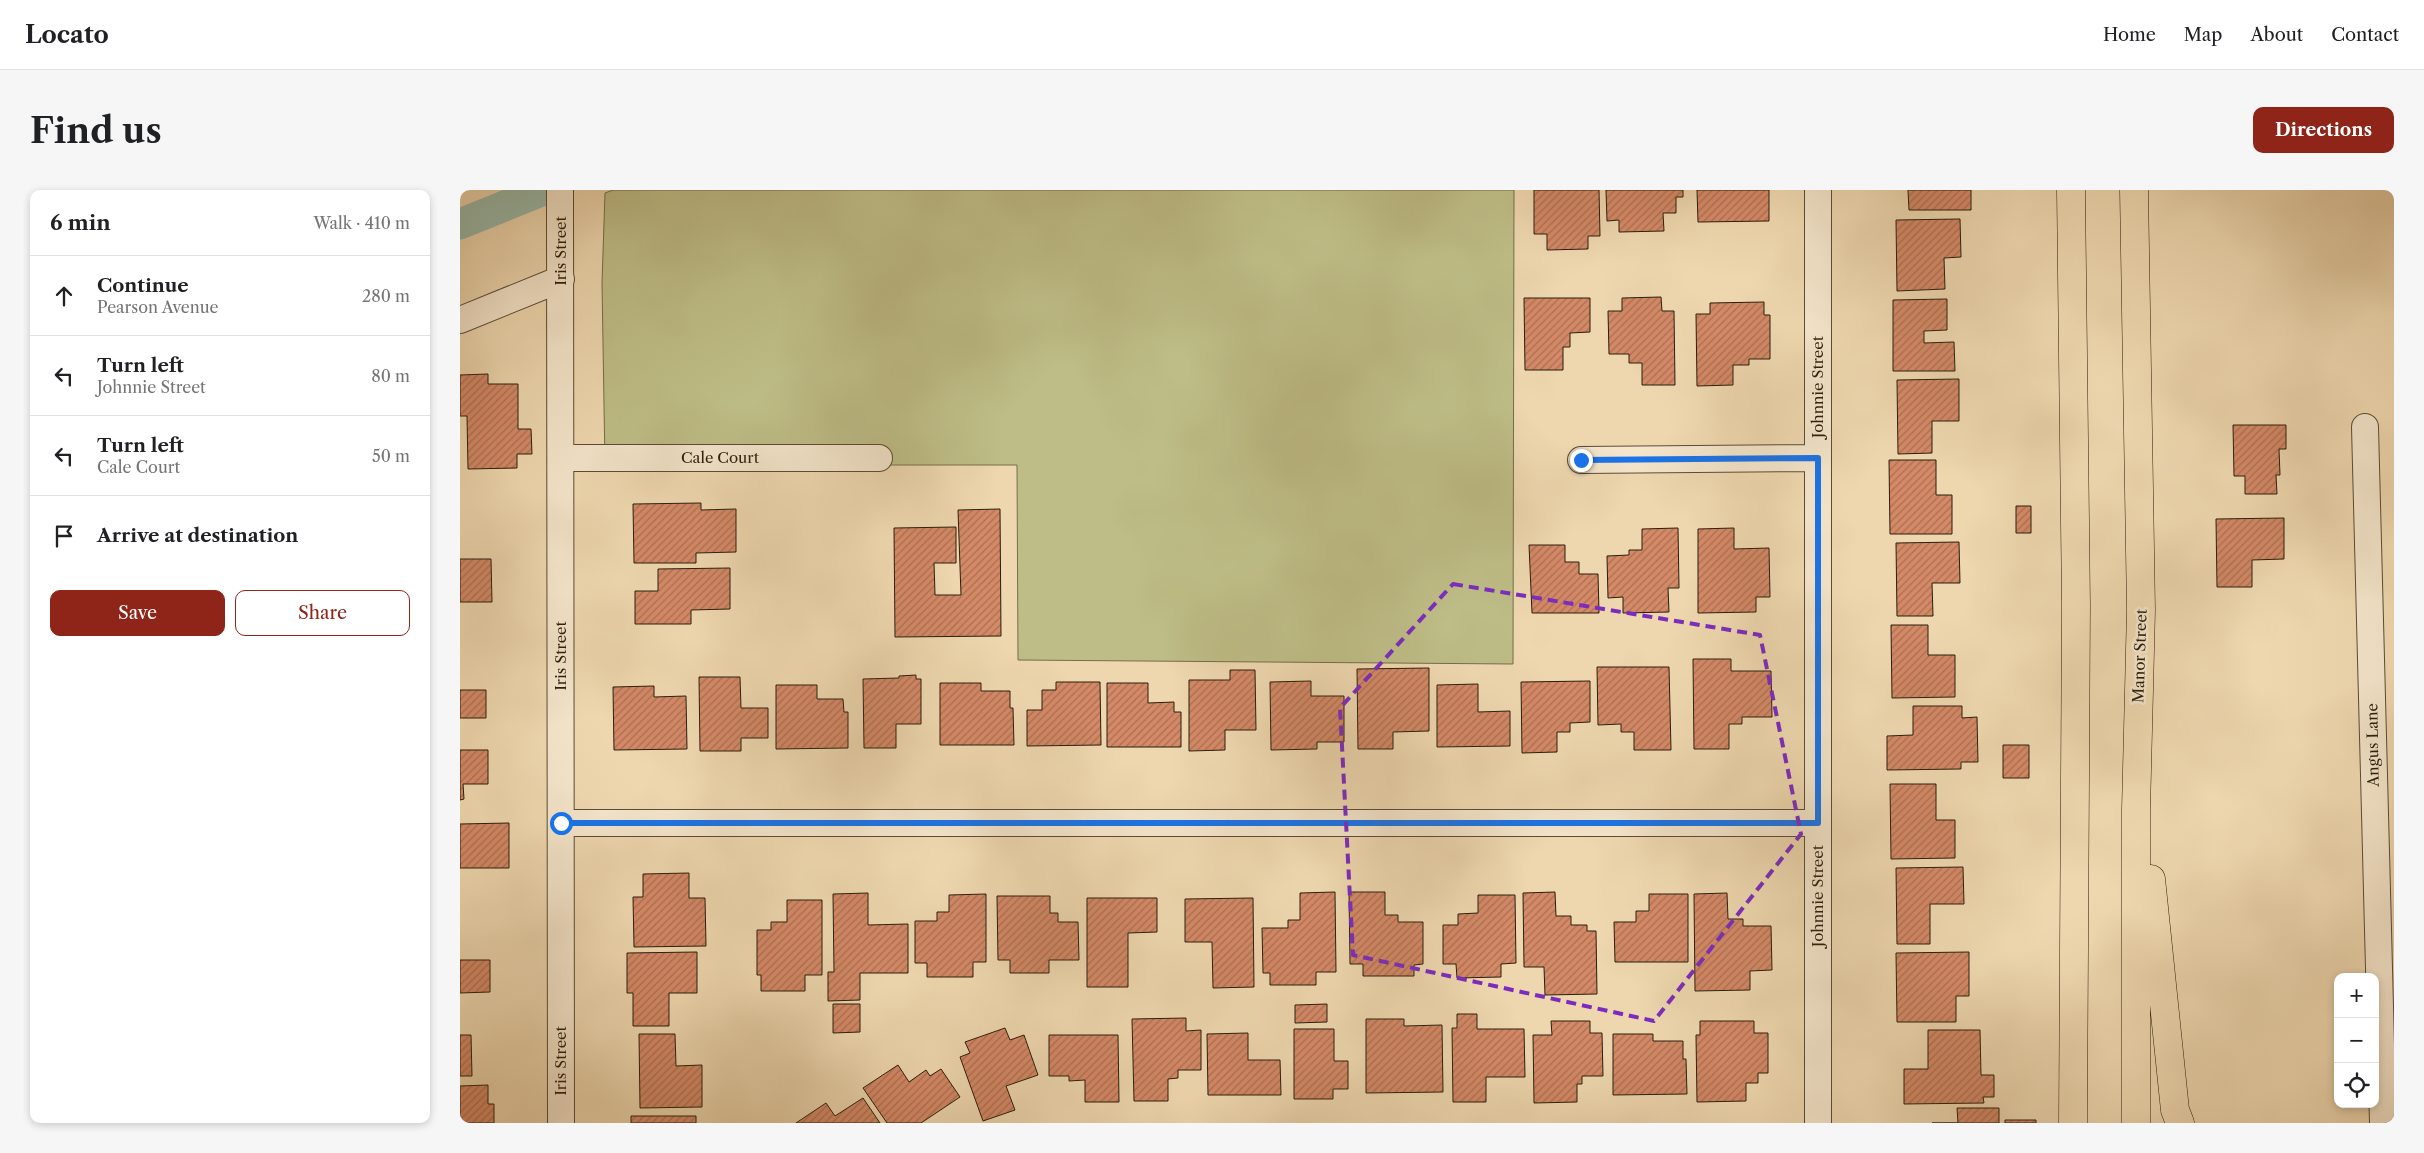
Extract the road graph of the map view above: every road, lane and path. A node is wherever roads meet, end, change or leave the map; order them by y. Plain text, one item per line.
1 (560, 190) edge
2 (1818, 190) edge
3 (2071, 190) edge
4 (2134, 190) edge
5 (561, 279) junction
6 (460, 320) edge
7 (2365, 426) dead end
8 (561, 458) junction
9 (879, 458) dead end
10 (1818, 458) junction
11 (1581, 460) dead end
12 (2136, 810) junction
13 (561, 823) junction
14 (1818, 823) junction
15 (561, 1123) edge
16 (1818, 1123) edge
17 (2073, 1123) edge
18 (2136, 1123) edge
19 (2180, 1123) edge
20 (2382, 1123) edge

1 - 5 street, Iris Street
2 - 10 street, Johnnie Street
3 - 17 main road
4 - 12 main road, Manor Street
5 - 6 street
5 - 8 street, Iris Street
7 - 20 street, Angus Lane
8 - 9 street, Cale Court
8 - 13 street, Iris Street
10 - 11 street
10 - 14 street, Johnnie Street
12 - 18 main road, Manor Street
12 - 19 main road
13 - 14 street
13 - 15 street, Iris Street
14 - 16 street, Johnnie Street

